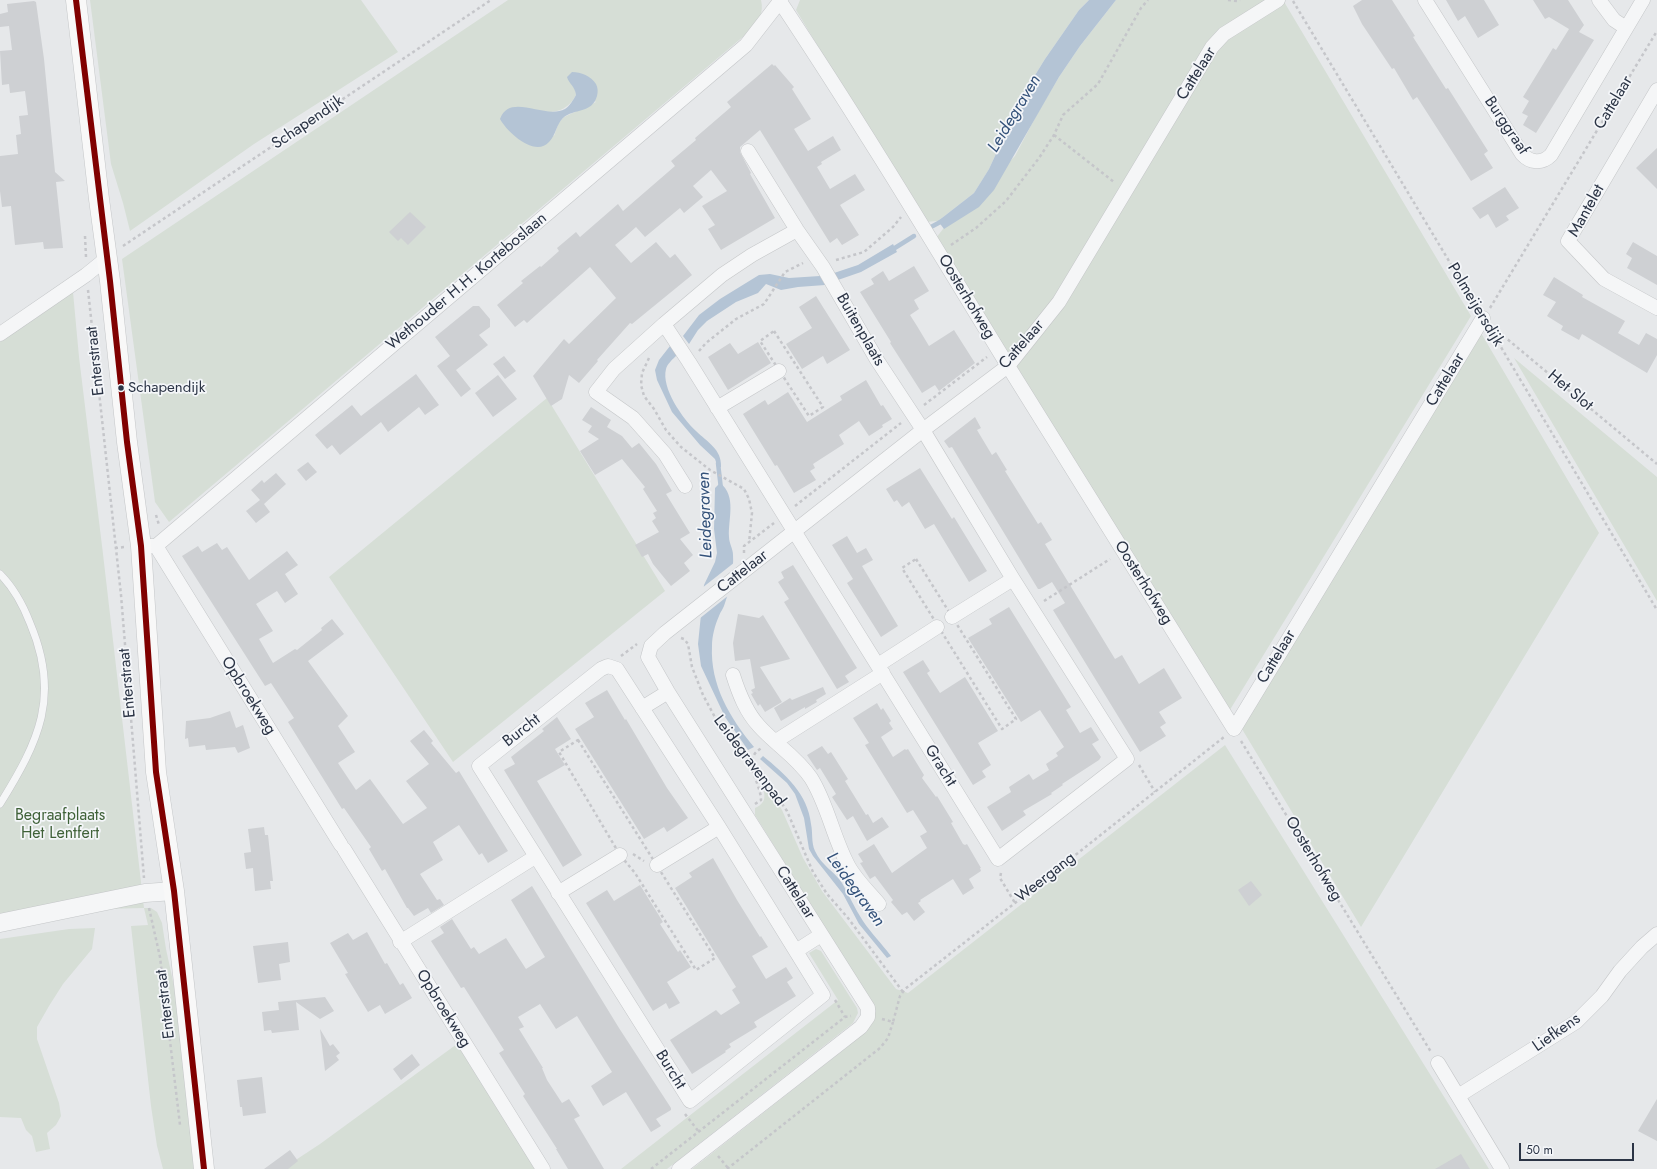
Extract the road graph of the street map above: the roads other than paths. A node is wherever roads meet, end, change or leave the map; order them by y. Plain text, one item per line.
1 (76, 0) edge
2 (1278, 0) edge
3 (1424, 0) edge
4 (1599, 0) edge
5 (1643, 0) edge
6 (780, 1) edge
7 (1626, 28) junction
8 (1657, 90) edge
9 (1652, 110) edge
10 (748, 151) dead end
11 (797, 230) junction
12 (107, 258) junction
13 (1657, 308) edge
14 (1483, 318) road end
15 (664, 324) junction
16 (0, 334) edge
17 (1008, 366) junction
18 (779, 371) dead end
19 (717, 408) junction
20 (922, 430) junction
21 (685, 486) dead end
22 (795, 531) junction
23 (148, 546) junction
24 (0, 574) edge
25 (1013, 578) junction
26 (952, 617) dead end
27 (937, 627) road end
28 (880, 669) junction
29 (733, 676) dead end
30 (668, 692) junction
31 (642, 708) junction
32 (1234, 729) joint
33 (776, 741) junction
34 (0, 804) edge
35 (719, 827) junction
36 (624, 854) road end
37 (535, 857) junction
38 (653, 865) road end
39 (174, 891) junction
40 (558, 893) junction
41 (879, 904) dead end
42 (0, 923) edge
43 (1657, 934) edge
44 (821, 935) junction
45 (400, 942) junction
46 (796, 952) junction
47 (1438, 1063) road end
48 (1458, 1096) junction
49 (204, 1169) edge
50 (543, 1169) edge
51 (679, 1169) edge
52 (1502, 1169) edge

1 - 12 main road, Enterstraat
2 - 17 street, Cattelaar
3 - 7 street, Burggraaf
4 - 7 street
5 - 7 street, Burggraaf
6 - 17 street, Oosterhofweg
6 - 23 street, Wethouder H.H. Korteboslaan
8 - 9 street, Mantelet
9 - 13 street, Mantelet
10 - 11 street, Buitenplaats
11 - 15 street
11 - 20 street, Buitenplaats
12 - 16 street
12 - 23 main road, Enterstraat
14 - 32 street, Cattelaar
15 - 19 street
15 - 21 street
17 - 20 street, Cattelaar
17 - 32 street, Oosterhofweg
18 - 19 street
19 - 22 street
20 - 22 street, Cattelaar
20 - 25 street
22 - 28 street, Gracht
22 - 30 street, Cattelaar
23 - 39 main road, Enterstraat
23 - 45 street, Opbroekweg
24 - 34 lane
25 - 26 street
25 - 28 street, Gracht
27 - 28 street
28 - 33 street
29 - 33 street
30 - 31 street
30 - 44 street, Cattelaar
31 - 35 street, Burcht
31 - 37 street, Burcht
33 - 41 street
35 - 38 street
35 - 46 street, Burcht
36 - 40 street
37 - 40 street, Burcht
37 - 45 street
39 - 42 street
39 - 49 main road, Enterstraat
40 - 46 street, Burcht
43 - 48 street, Liefkens
44 - 46 street
44 - 51 street, Cattelaar
45 - 50 street, Opbroekweg
47 - 48 street
48 - 52 street

